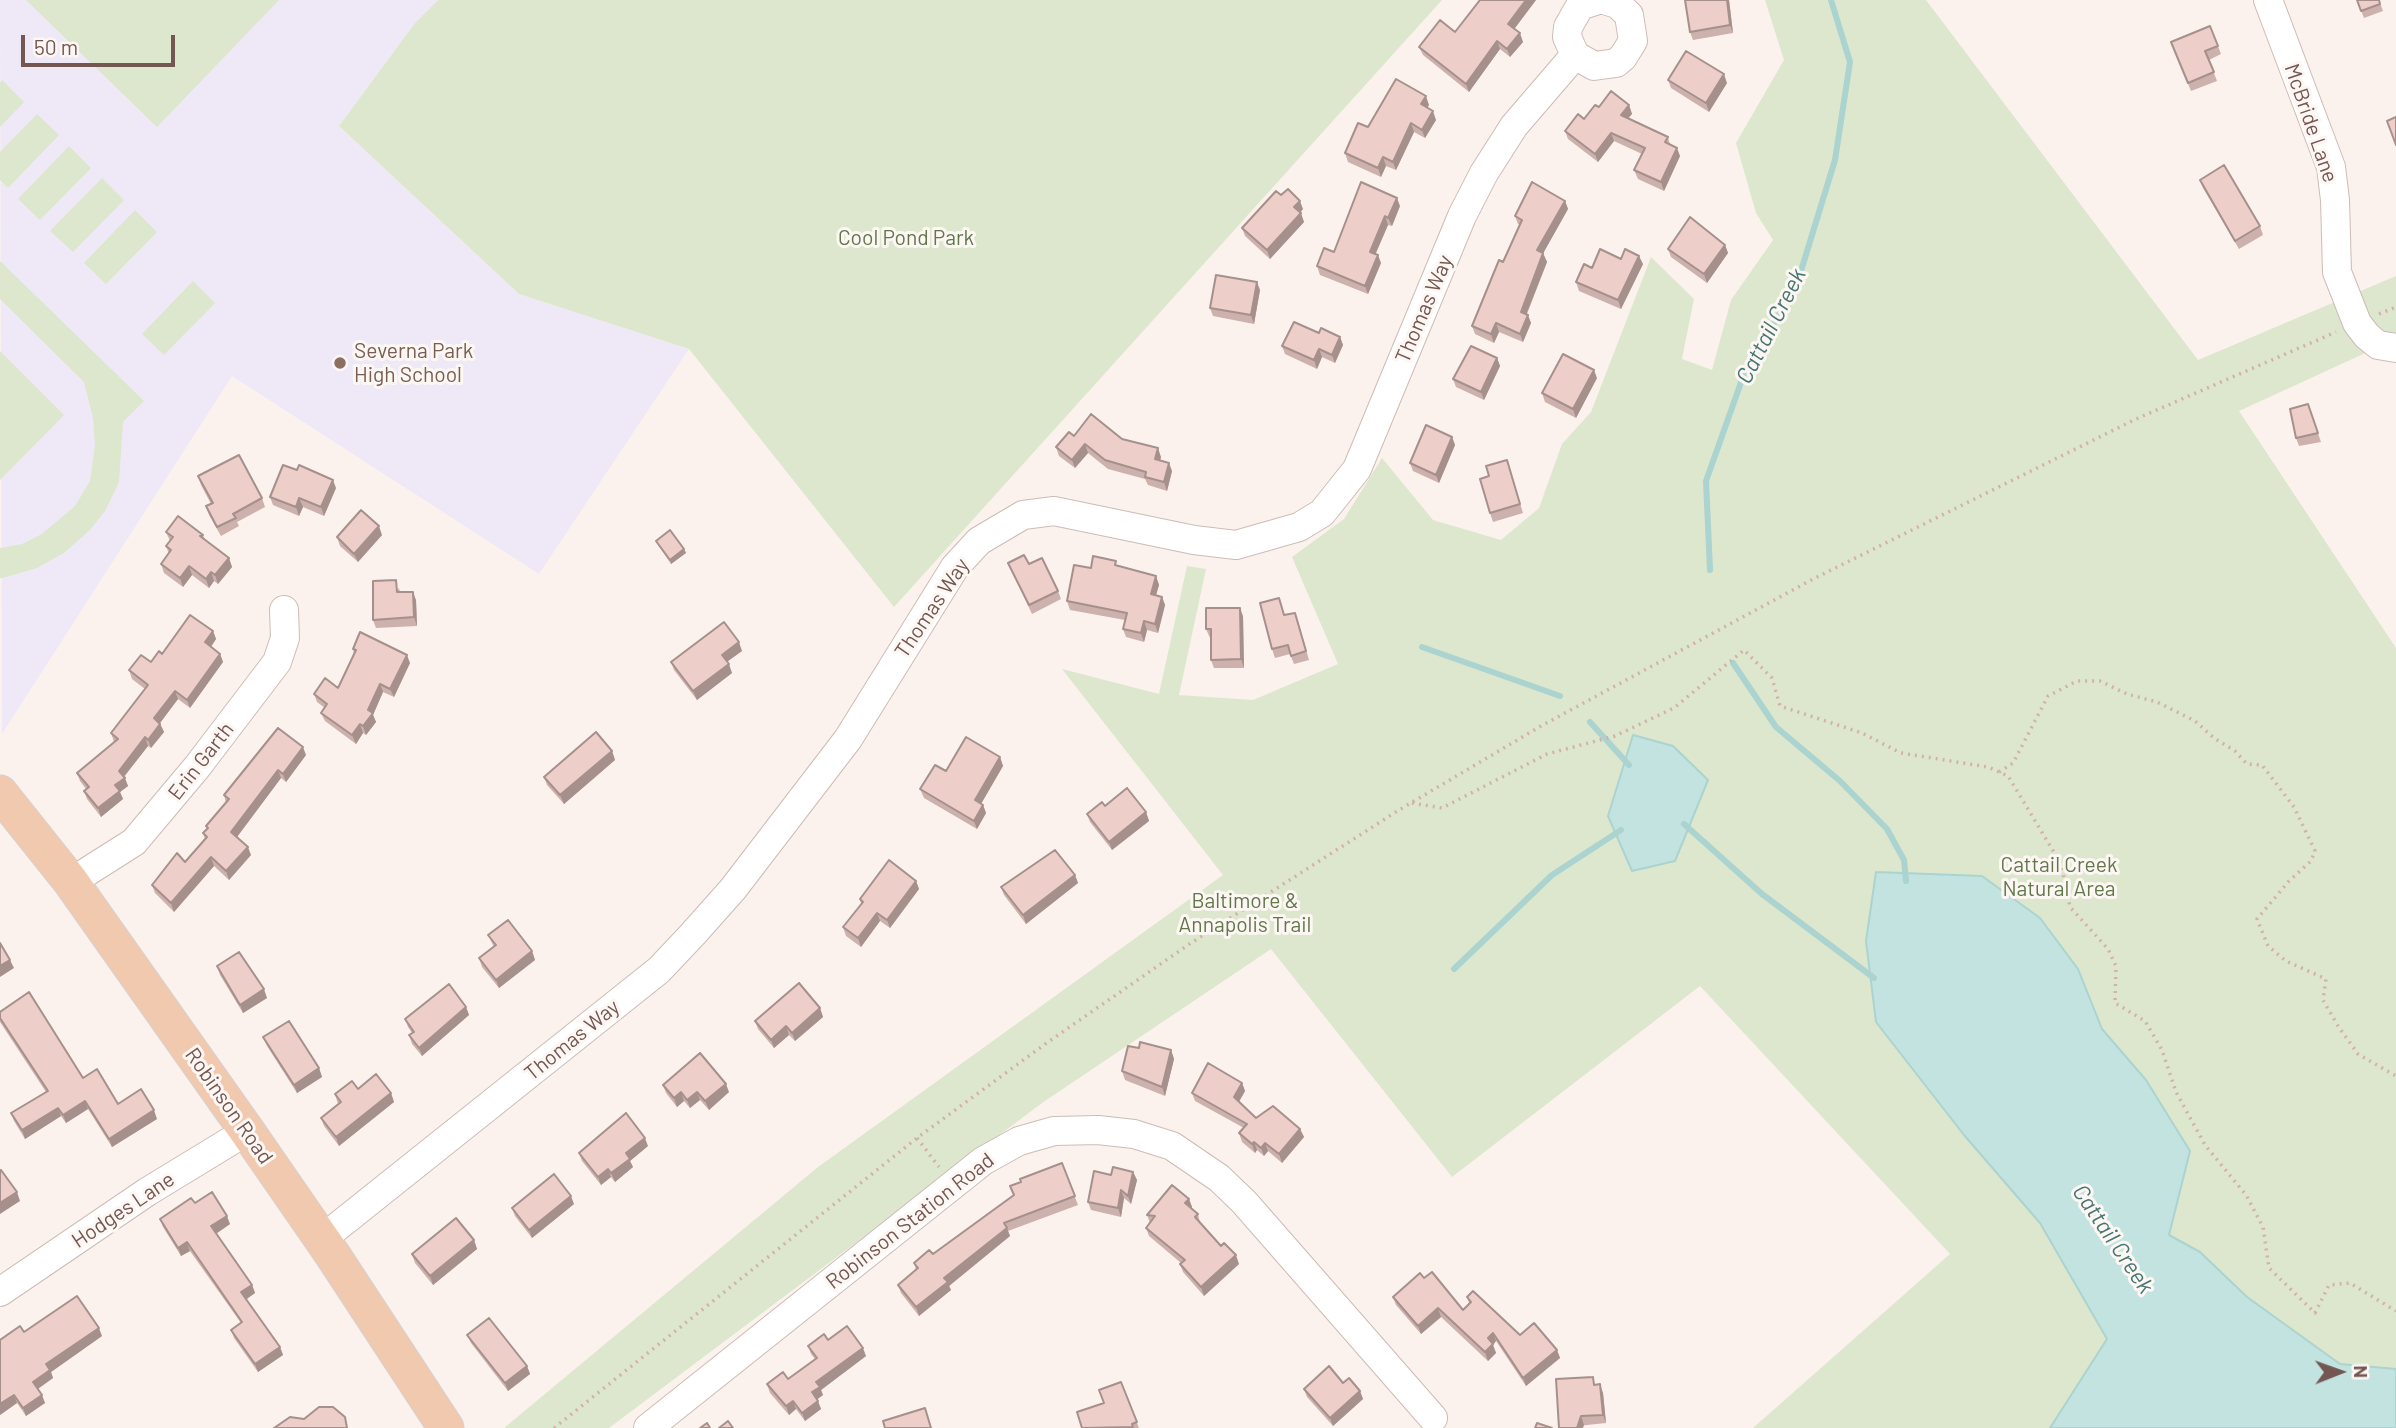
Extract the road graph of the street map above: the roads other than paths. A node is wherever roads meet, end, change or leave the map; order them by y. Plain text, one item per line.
1 (1598, 0) edge
2 (1604, 0) edge
3 (2268, 0) edge
4 (1575, 55) junction
5 (2396, 348) edge
6 (284, 610) dead end
7 (0, 793) edge
8 (71, 881) junction
9 (247, 1131) junction
10 (322, 1239) junction
11 (0, 1292) edge
12 (1433, 1419) dead end
13 (446, 1428) edge
14 (648, 1428) edge

1 - 4 street
2 - 4 street
3 - 5 street, McBride Lane
4 - 10 street, Thomas Way
6 - 8 street, Erin Garth
7 - 8 main road, Robinson Road
8 - 9 main road, Robinson Road
9 - 10 main road, Robinson Road
9 - 11 street, Hodges Lane
10 - 13 main road, Robinson Road
12 - 14 street, Robinson Station Road

